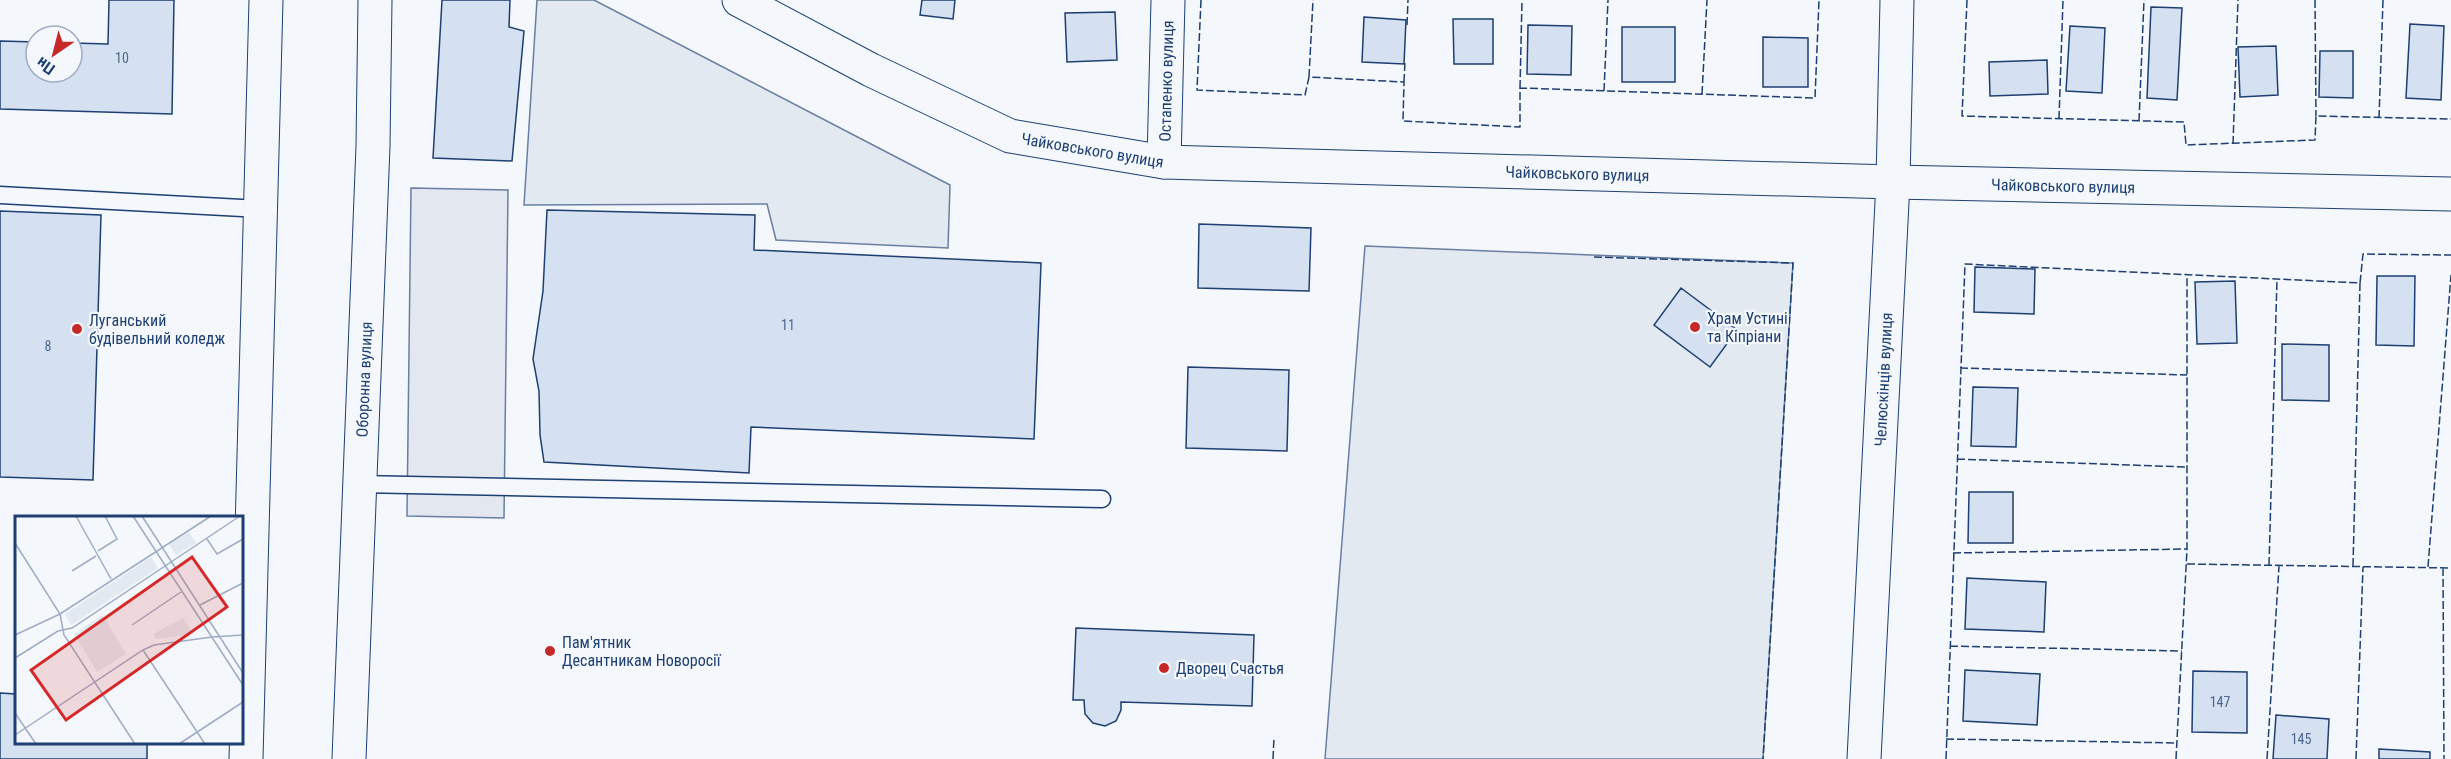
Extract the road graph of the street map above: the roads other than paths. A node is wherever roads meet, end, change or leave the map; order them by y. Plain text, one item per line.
1 (266, 0) edge
2 (375, 0) edge
3 (739, 0) edge
4 (1168, 0) edge
5 (1897, 0) edge
6 (1164, 162) junction
7 (1893, 182) junction
8 (2451, 194) edge
9 (0, 195) edge
10 (261, 209) junction
11 (358, 484) junction
12 (1102, 499) dead end
13 (246, 759) edge
14 (349, 759) edge
15 (1864, 759) edge

1 - 10 street
2 - 11 street, Оборонна вулиця
3 - 6 street, Чайковського вулиця
4 - 6 street, Остапенко вулиця
5 - 7 street, Челюскінців вулиця
6 - 7 street, Чайковського вулиця
7 - 8 street, Чайковського вулиця
7 - 15 street, Челюскінців вулиця
9 - 10 lane
10 - 13 street
11 - 12 lane
11 - 14 street, Оборонна вулиця

